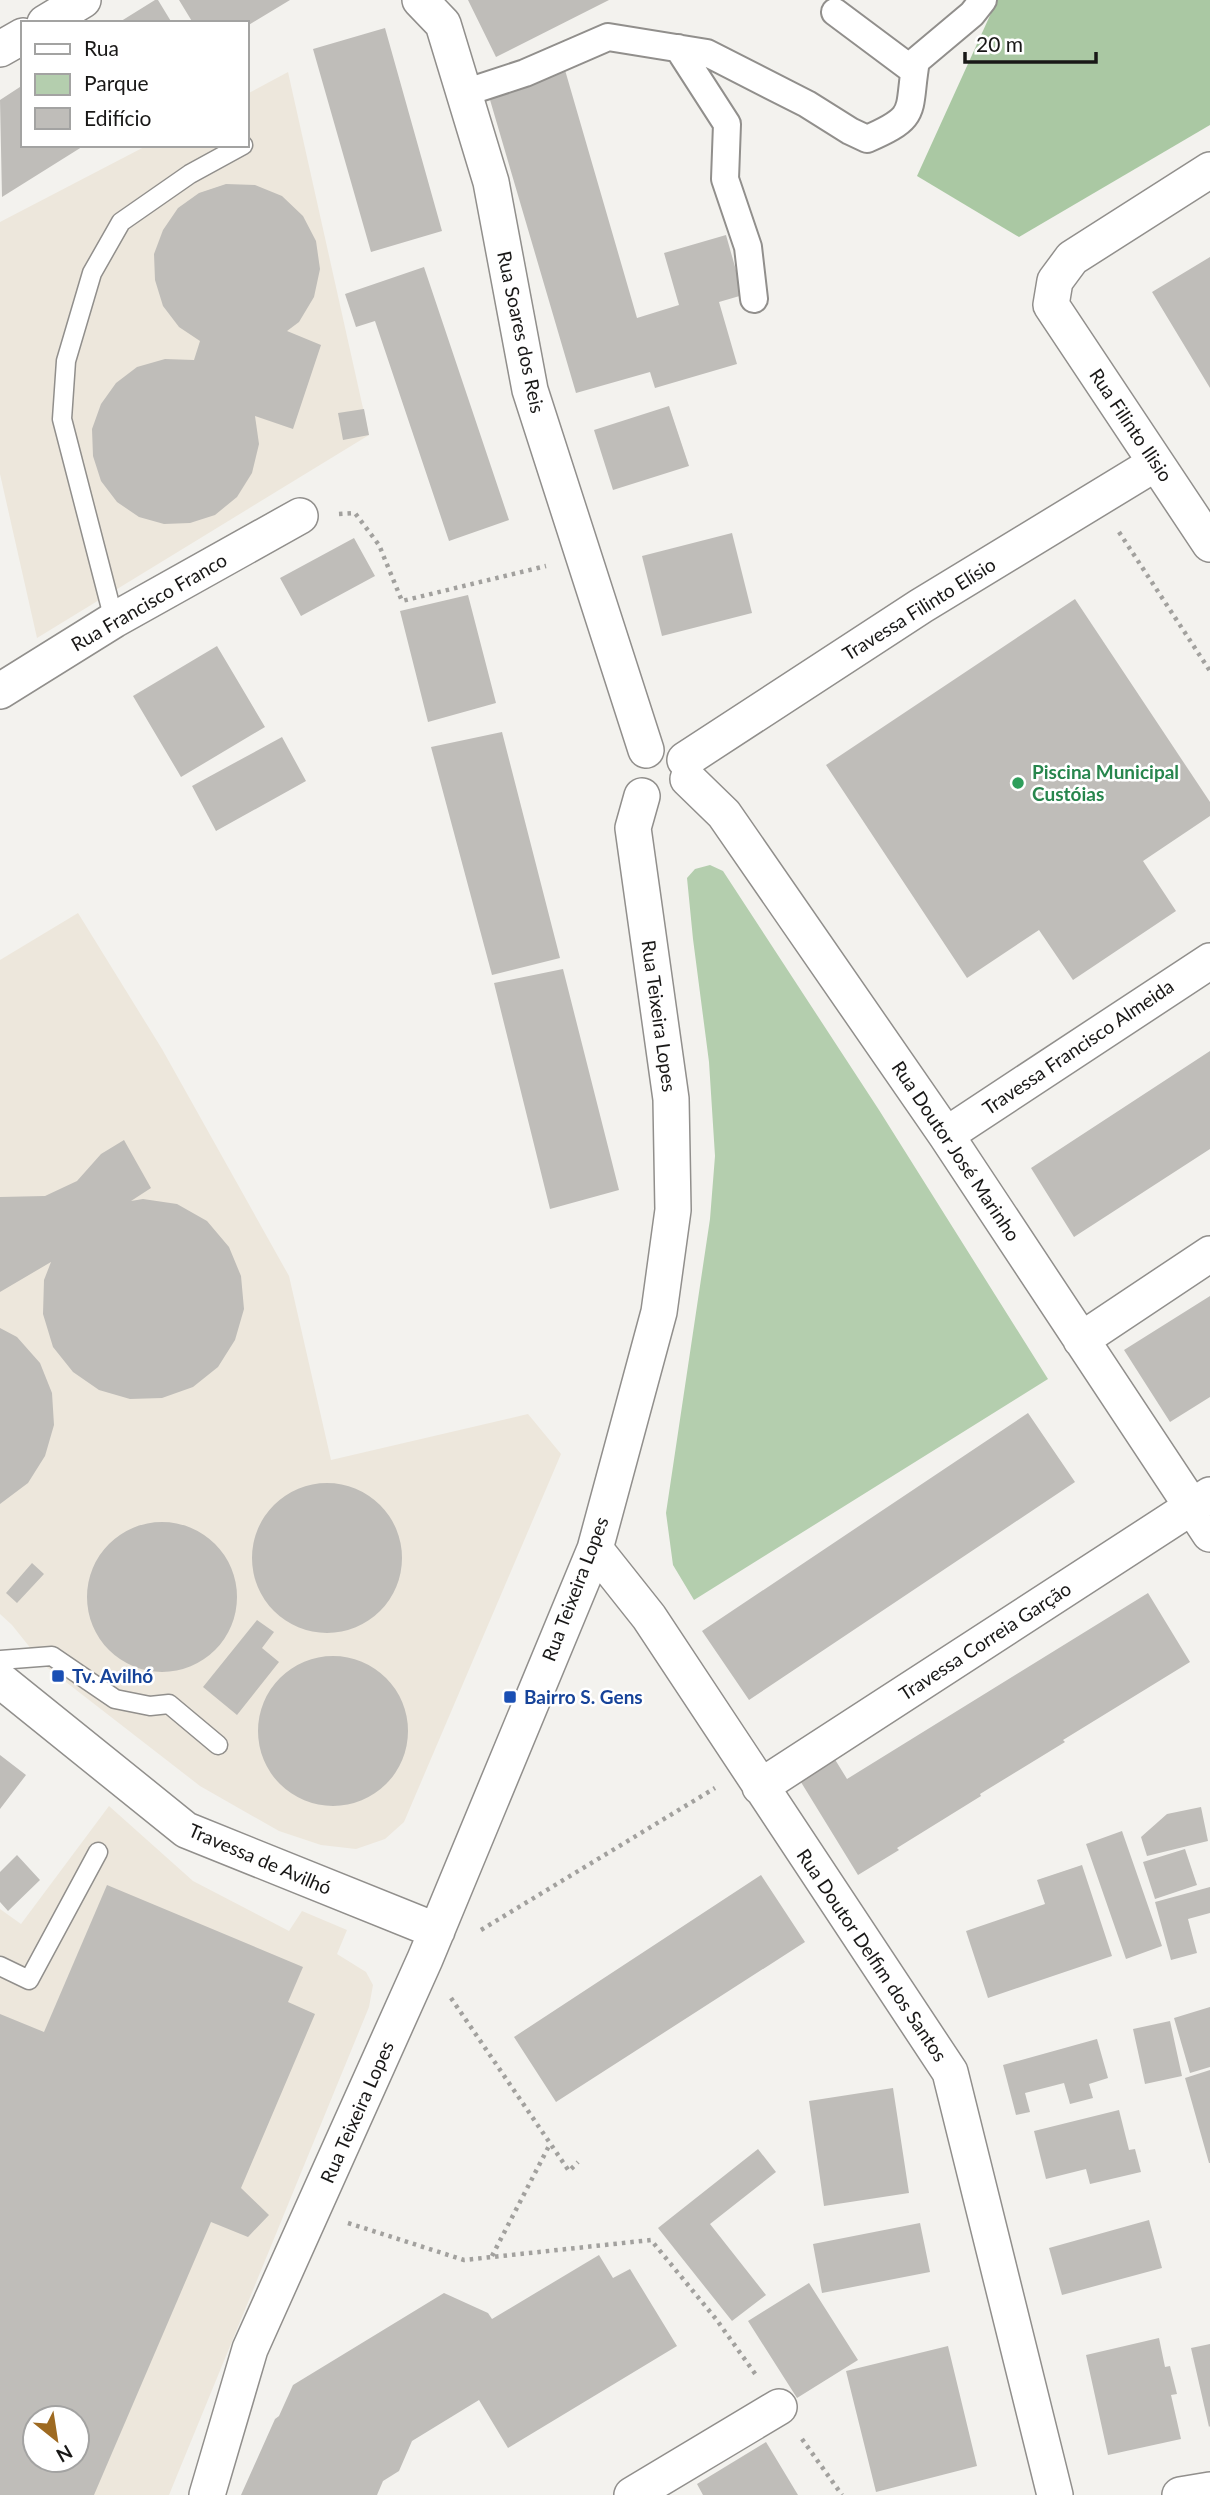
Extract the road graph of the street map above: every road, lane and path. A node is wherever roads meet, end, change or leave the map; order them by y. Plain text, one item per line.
1 (83, 0) edge
2 (420, 0) edge
3 (983, 0) edge
4 (835, 12) dead end
5 (48, 21) edge
6 (21, 37) edge
7 (678, 48) junction
8 (0, 49) edge
9 (914, 71) junction
10 (464, 93) junction
11 (241, 147) edge
12 (1210, 170) edge
13 (754, 299) dead end
14 (1156, 463) junction
15 (1097, 498) junction
16 (300, 516) joint
17 (1210, 544) edge
18 (583, 557) junction
19 (114, 620) junction
20 (1210, 671) edge
21 (0, 691) edge
22 (646, 750) junction
23 (686, 770) junction
24 (642, 796) junction
25 (1210, 961) edge
26 (946, 1135) junction
27 (1210, 1254) edge
28 (1081, 1340) junction
29 (1204, 1512) edge
30 (595, 1549) junction
31 (0, 1660) edge
32 (0, 1680) edge
33 (218, 1745) dead end
34 (754, 1778) junction
35 (98, 1852) dead end
36 (478, 1932) dead end
37 (431, 1945) junction
38 (0, 1966) edge
39 (550, 2144) junction
40 (578, 2162) dead end
41 (312, 2211) junction
42 (492, 2257) junction
43 (779, 2407) junction
44 (1210, 2490) edge
45 (207, 2495) edge
46 (632, 2495) edge
47 (842, 2495) edge
48 (1055, 2495) edge
49 (1180, 2495) edge

1 - 5 street
2 - 10 street, Rua Soares dos Reis
3 - 9 street
4 - 9 street
6 - 8 street
7 - 9 street
7 - 10 street
7 - 13 street
10 - 18 street, Rua Soares dos Reis
11 - 19 lane
12 - 14 street, Rua Filinto Ilisio
14 - 15 street, Travessa Filinto Elísio
14 - 17 street, Rua Filinto Ilisio
15 - 20 path
15 - 23 street, Travessa Filinto Elísio
16 - 18 path
16 - 19 street, Rua Francisco Franco
18 - 22 street, Rua Soares dos Reis
19 - 21 street, Rua Francisco Franco
22 - 23 street
22 - 24 street
23 - 24 street
23 - 26 street, Rua Doutor José Marinho
24 - 30 street, Rua Teixeira Lopes
25 - 26 street, Travessa Francisco Almeida
26 - 28 street, Rua Doutor José Marinho
27 - 28 street
28 - 29 street, Rua Doutor José Marinho
29 - 34 street, Travessa Correia Garção
30 - 34 street, Rua Doutor Delfim dos Santos
30 - 37 street, Rua Teixeira Lopes
31 - 33 lane
32 - 37 street, Travessa de Avilhó
34 - 36 path
34 - 48 street, Rua Doutor Delfim dos Santos
35 - 38 lane
37 - 39 path
37 - 41 street, Rua Teixeira Lopes
39 - 40 path
39 - 42 path
41 - 42 path
41 - 45 street, Rua Teixeira Lopes
42 - 43 path
43 - 46 street
43 - 47 path
44 - 49 street

